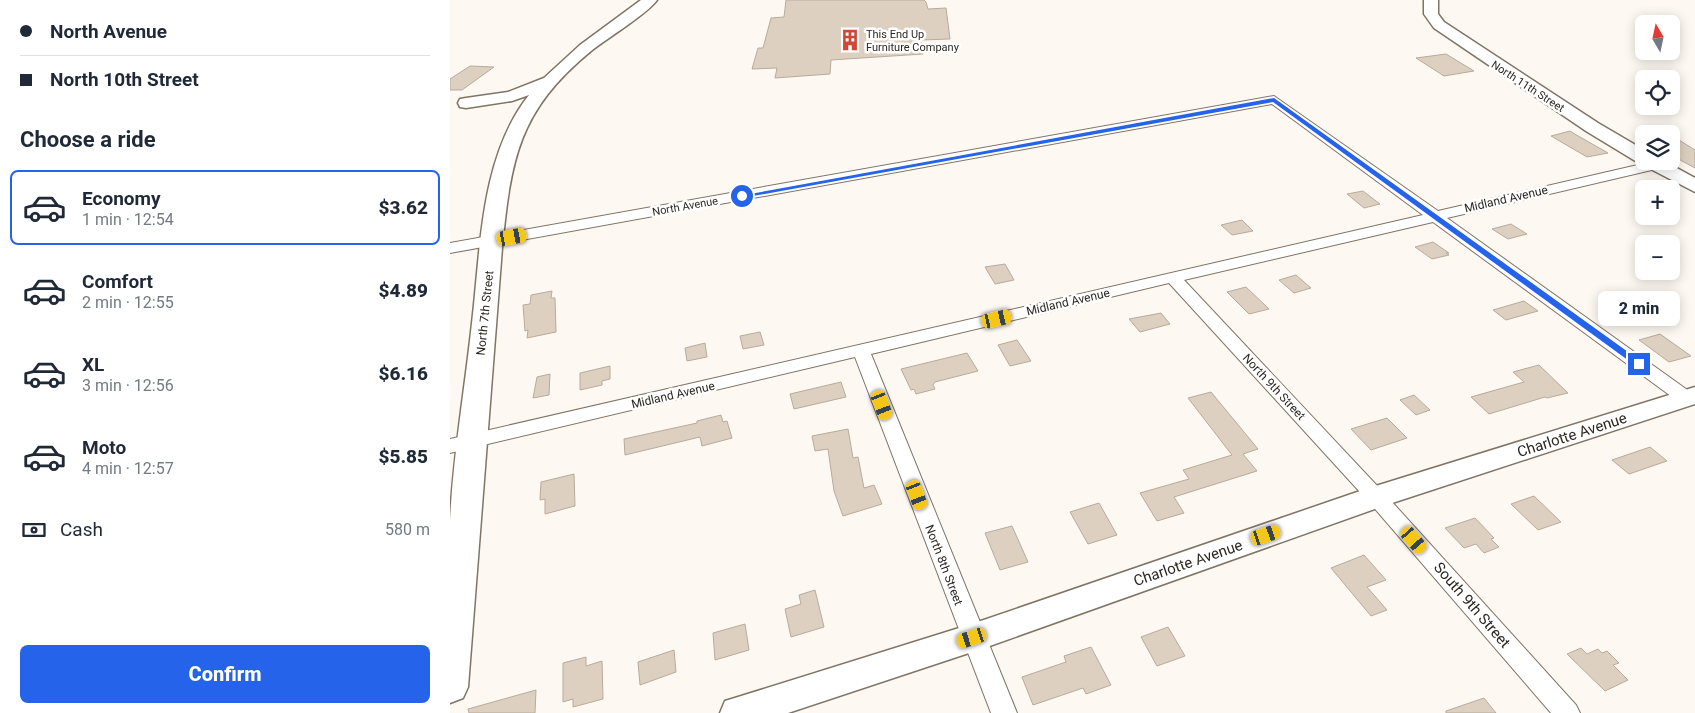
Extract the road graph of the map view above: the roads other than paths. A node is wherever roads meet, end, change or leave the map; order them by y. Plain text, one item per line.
1 (650, 0) edge
2 (1431, 0) edge
3 (550, 80) junction
4 (458, 103) edge
5 (528, 107) junction
6 (1635, 152) edge
7 (1635, 165) edge
8 (1666, 170) edge
9 (1695, 186) edge
10 (1436, 216) junction
11 (493, 240) junction
12 (450, 248) edge
13 (1172, 277) junction
14 (861, 351) junction
15 (1690, 397) edge
16 (461, 444) edge
17 (1376, 497) junction
18 (972, 638) junction
19 (450, 687) edge
20 (738, 713) edge
21 (1004, 713) edge
22 (1567, 713) edge

1 - 3 street, North 7th Street
2 - 6 street, North 11th Street
3 - 4 street
3 - 5 street, North 7th Street
4 - 5 street
5 - 11 street, North 7th Street
7 - 10 street, Midland Avenue
8 - 9 street, North 11th Street
10 - 11 street, North Avenue
10 - 13 street, Midland Avenue
10 - 15 street
11 - 12 street, North Avenue
11 - 16 street, North 7th Street
13 - 14 street, Midland Avenue
13 - 17 street, North 9th Street
14 - 16 street, Midland Avenue
14 - 18 street, North 8th Street
15 - 17 street, Charlotte Avenue
16 - 19 street, North 7th Street
17 - 18 street, Charlotte Avenue
17 - 22 street, South 9th Street
18 - 20 street, Charlotte Avenue
18 - 21 street, North 8th Street

